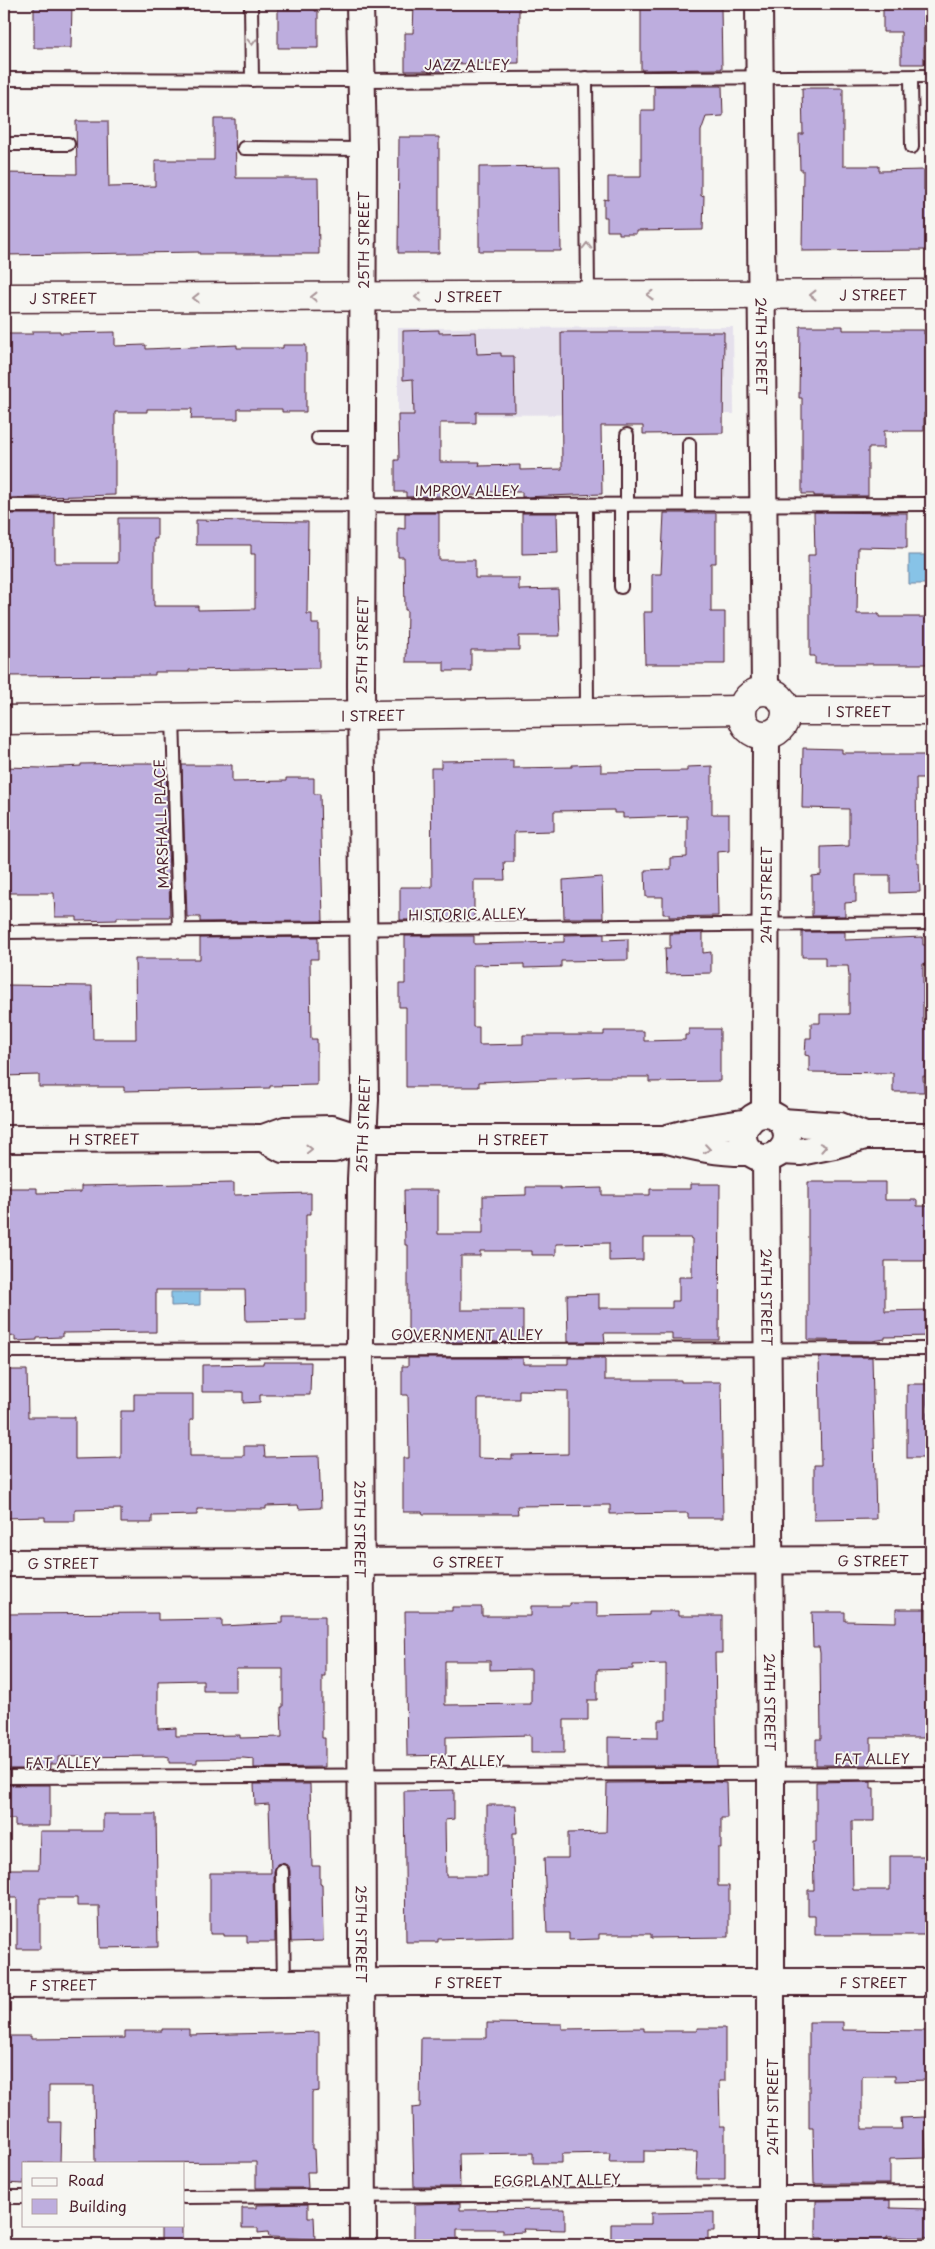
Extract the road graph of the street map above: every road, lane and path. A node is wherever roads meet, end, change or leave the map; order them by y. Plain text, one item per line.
1 (251, 4) edge
2 (360, 4) edge
3 (759, 4) edge
4 (931, 76) edge
5 (760, 77) junction
6 (910, 77) junction
7 (586, 78) junction
8 (4, 79) edge
9 (252, 80) junction
10 (362, 80) junction
11 (4, 144) edge
12 (68, 144) dead end
13 (912, 146) dead end
14 (244, 148) dead end
15 (363, 149) junction
16 (931, 294) edge
17 (588, 295) junction
18 (762, 295) junction
19 (363, 297) junction
20 (4, 298) edge
21 (627, 435) dead end
22 (318, 438) dead end
23 (363, 438) junction
24 (689, 444) dead end
25 (931, 504) edge
26 (586, 505) junction
27 (624, 505) junction
28 (689, 505) junction
29 (763, 505) junction
30 (4, 506) edge
31 (363, 506) junction
32 (621, 587) dead end
33 (765, 690) junction
34 (742, 710) junction
35 (786, 711) junction
36 (931, 711) edge
37 (587, 714) junction
38 (362, 715) junction
39 (173, 716) junction
40 (4, 720) edge
41 (766, 735) junction
42 (931, 923) edge
43 (765, 924) junction
44 (363, 930) junction
45 (179, 931) junction
46 (4, 932) edge
47 (765, 1119) junction
48 (865, 1136) junction
49 (931, 1136) edge
50 (4, 1139) edge
51 (363, 1139) junction
52 (664, 1139) junction
53 (766, 1154) junction
54 (768, 1348) junction
55 (931, 1349) edge
56 (4, 1350) edge
57 (360, 1350) junction
58 (768, 1560) junction
59 (931, 1560) edge
60 (362, 1561) junction
61 (4, 1563) edge
62 (931, 1773) edge
63 (771, 1774) junction
64 (4, 1776) edge
65 (363, 1776) junction
66 (282, 1871) dead end
67 (362, 1982) junction
68 (772, 1982) junction
69 (931, 1982) edge
70 (284, 1983) junction
71 (4, 1985) edge
72 (931, 2192) edge
73 (772, 2193) junction
74 (4, 2197) edge
75 (22, 2197) edge
76 (185, 2197) edge
77 (363, 2197) junction
78 (363, 2245) edge
79 (771, 2245) edge

1 -> 9 lane
2 - 10 street, 25TH STREET
3 - 5 street, 24TH STREET
4 - 6 lane, JAZZ ALLEY
5 - 6 lane, JAZZ ALLEY
5 - 7 lane, JAZZ ALLEY
5 - 18 street, 24TH STREET
6 - 13 lane
7 - 10 lane, JAZZ ALLEY
17 -> 7 lane
8 - 9 lane, JAZZ ALLEY
9 - 10 lane, JAZZ ALLEY
10 - 15 street, 25TH STREET
11 - 12 lane
14 - 15 lane
15 - 19 street, 25TH STREET
16 -> 18 street, J STREET
18 -> 17 street, J STREET
17 -> 19 street, J STREET
18 - 29 street, 24TH STREET
19 -> 20 street, J STREET
19 - 23 street, 25TH STREET
21 - 27 lane
22 - 23 lane
23 - 31 street, 25TH STREET
24 - 28 lane
25 - 29 lane, IMPROV ALLEY
26 - 27 lane, IMPROV ALLEY
26 - 31 lane, IMPROV ALLEY
26 - 37 lane
27 - 28 lane, IMPROV ALLEY
27 - 32 lane
28 - 29 lane, IMPROV ALLEY
29 - 33 street, 24TH STREET
30 - 31 lane, IMPROV ALLEY
31 - 38 street, 25TH STREET
33 - 34 street
33 - 35 street
34 - 37 street, I STREET
34 - 41 street
35 - 36 street, I STREET
35 - 41 street
37 - 38 street, I STREET
38 - 39 street, I STREET
38 - 44 street, 25TH STREET
39 - 40 street, I STREET
39 - 45 lane, MARSHALL PLACE
41 - 43 street, 24TH STREET
42 - 43 lane, HISTORIC ALLEY
43 - 44 lane, HISTORIC ALLEY
43 - 47 street, 24TH STREET
44 - 45 lane, HISTORIC ALLEY
44 - 51 street, 25TH STREET
45 - 46 lane, HISTORIC ALLEY
47 - 48 street, H STREET
47 - 52 street, H STREET
47 - 53 street
47 - 53 street
48 - 49 street, H STREET
53 -> 48 street, H STREET
50 - 51 street, H STREET
51 - 52 street, H STREET
51 - 57 street, 25TH STREET
52 -> 53 street, H STREET
53 - 54 street, 24TH STREET
54 - 55 lane, GOVERNMENT ALLEY
54 - 57 lane, GOVERNMENT ALLEY
54 - 58 street, 24TH STREET
56 - 57 lane, GOVERNMENT ALLEY
57 - 60 street, 25TH STREET
58 - 59 street, G STREET
58 - 60 street, G STREET
58 - 63 street, 24TH STREET
60 - 61 street, G STREET
60 - 65 street, 25TH STREET
62 - 63 lane, FAT ALLEY
63 - 65 lane, FAT ALLEY
63 - 68 street, 24TH STREET
64 - 65 lane, FAT ALLEY
65 - 67 street, 25TH STREET
66 - 70 lane
67 - 68 street, F STREET
67 - 70 street, F STREET
67 - 77 street, 25TH STREET
68 - 69 street, F STREET
68 - 73 street, 24TH STREET
70 - 71 street, F STREET
72 - 73 lane, EGGPLANT ALLEY
73 - 77 lane, EGGPLANT ALLEY
73 - 79 street, 24TH STREET
74 - 75 lane
76 - 77 lane, EGGPLANT ALLEY
77 - 78 street, 25TH STREET

